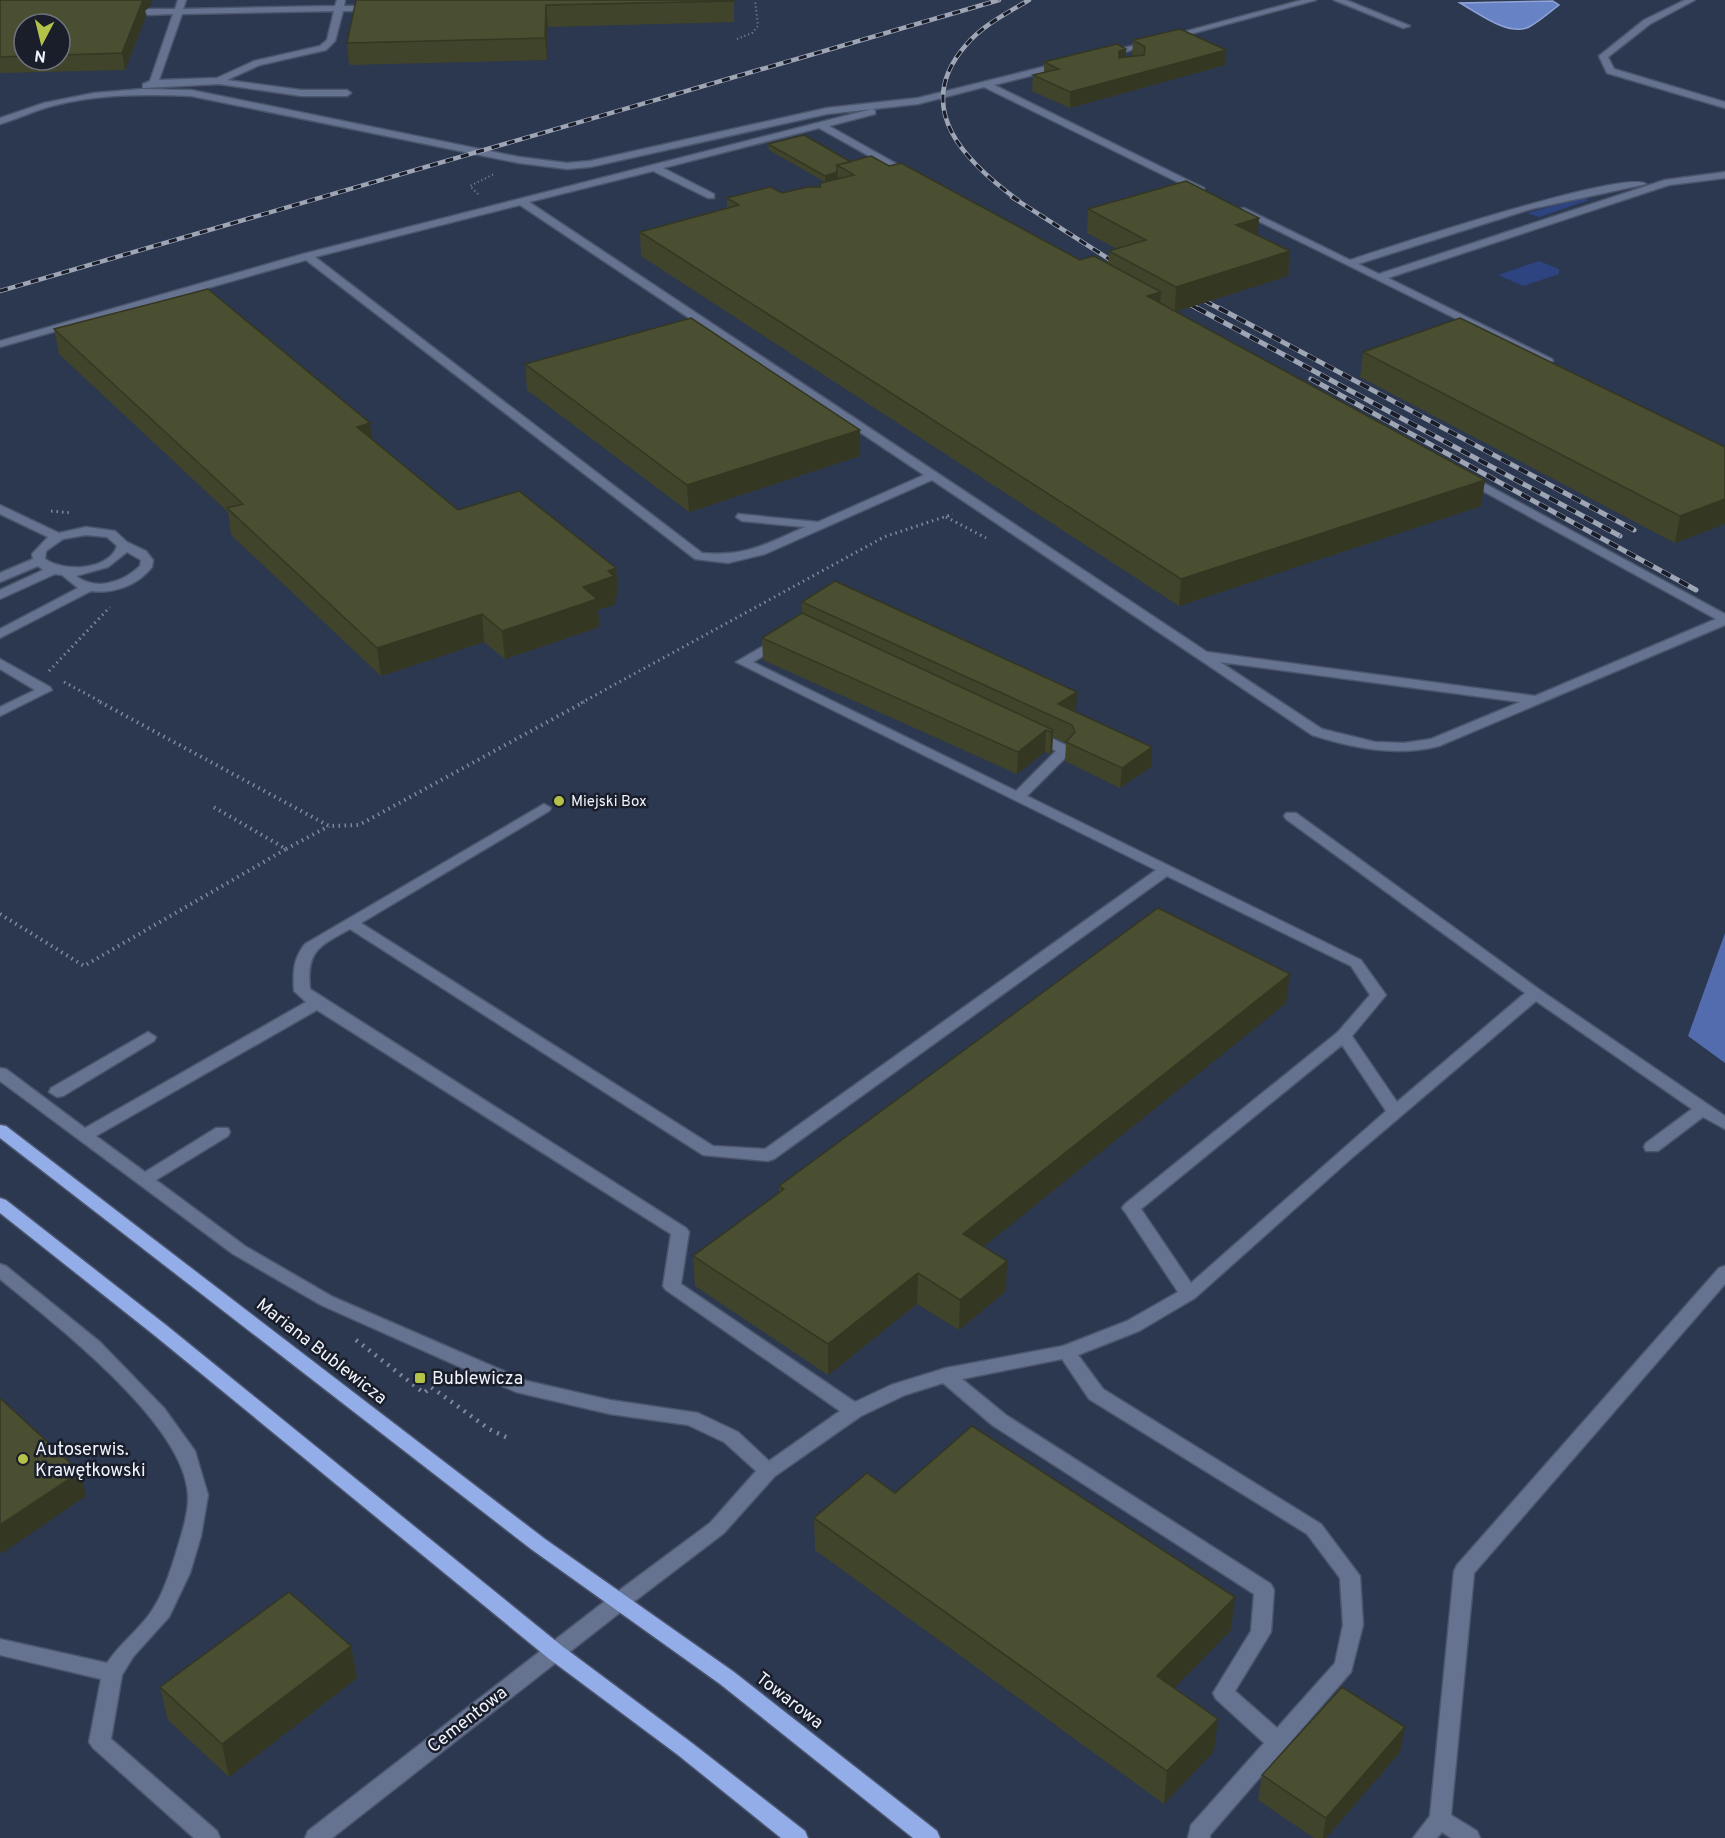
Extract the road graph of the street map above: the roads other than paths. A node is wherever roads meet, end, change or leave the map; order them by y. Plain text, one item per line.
1 (182, 0) edge
2 (1312, 0) edge
3 (1338, 0) edge
4 (1691, 0) edge
5 (340, 4) edge
6 (361, 8) edge
7 (147, 12) dead end
8 (178, 13) junction
9 (1406, 26) dead end
10 (1113, 52) junction
11 (1101, 55) edge
12 (1078, 61) edge
13 (1131, 61) edge
14 (219, 81) junction
15 (154, 83) junction
16 (985, 84) junction
17 (138, 90) junction
18 (347, 93) dead end
19 (1725, 105) edge
20 (879, 107) junction
21 (0, 121) edge
22 (822, 126) junction
23 (655, 168) junction
24 (1725, 175) edge
25 (917, 178) edge
26 (1668, 182) junction
27 (1207, 194) edge
28 (711, 196) dead end
29 (521, 201) junction
30 (1227, 203) edge
31 (1466, 225) junction
32 (1504, 234) junction
33 (307, 256) junction
34 (1349, 263) junction
35 (1378, 278) junction
36 (0, 344) edge
37 (1558, 366) edge
38 (1459, 474) edge
39 (934, 475) junction
40 (0, 509) edge
41 (742, 517) dead end
42 (817, 525) junction
43 (58, 537) junction
44 (123, 545) junction
45 (39, 561) junction
46 (59, 571) junction
47 (0, 578) edge
48 (89, 588) junction
49 (0, 595) edge
50 (1725, 619) edge
51 (792, 633) edge
52 (0, 634) edge
53 (1203, 655) junction
54 (0, 663) edge
55 (1538, 700) junction
56 (0, 712) edge
57 (1023, 730) edge
58 (1018, 797) junction
59 (544, 808) dead end
60 (1291, 816) dead end
61 (1166, 870) junction
62 (350, 923) junction
63 (1535, 993) junction
64 (317, 1003) junction
65 (1344, 1036) junction
66 (147, 1037) dead end
67 (0, 1073) edge
68 (57, 1092) dead end
69 (1702, 1109) junction
70 (1395, 1112) junction
71 (1725, 1124) edge
72 (0, 1130) edge
73 (222, 1132) dead end
74 (84, 1136) junction
75 (1652, 1147) dead end
76 (144, 1180) junction
77 (0, 1204) edge
78 (0, 1270) edge
79 (1725, 1272) edge
80 (1189, 1294) junction
81 (1066, 1352) junction
82 (946, 1375) junction
83 (854, 1411) junction
84 (768, 1471) junction
85 (620, 1601) junction
86 (0, 1647) edge
87 (555, 1652) junction
88 (112, 1673) junction
89 (1278, 1742) junction
90 (1440, 1819) junction
91 (209, 1838) edge
92 (316, 1838) edge
93 (797, 1838) edge
94 (929, 1838) edge
95 (1199, 1838) edge
96 (1424, 1838) edge
97 (1469, 1838) edge

1 - 8 street
2 - 10 street
3 - 9 street
4 - 19 street
5 - 6 street
5 - 8 street
5 - 14 street
7 - 8 street
8 - 15 street
10 - 11 street
10 - 13 street
12 - 16 street
14 - 15 street
14 - 18 street
15 - 17 street
16 - 20 street
16 - 27 street
17 - 20 street
17 - 21 street
20 - 22 street
22 - 23 street
22 - 25 street
23 - 28 street
23 - 29 street
24 - 26 street
26 - 31 street
26 - 32 street
29 - 33 street
29 - 39 street
30 - 34 street
31 - 32 street
31 - 34 street
32 - 35 street
33 - 36 street
33 - 42 street
34 - 35 street
35 - 37 street
38 - 50 street
39 - 42 street
39 - 53 street
40 - 43 street
41 - 42 street
43 - 44 street
43 - 45 street
44 - 46 street
44 - 48 street
45 - 46 street
45 - 47 street
46 - 48 street
46 - 49 street
48 - 52 street
50 - 55 street
51 - 58 street
53 - 55 street
53 - 55 street
54 - 56 street
57 - 58 street
58 - 61 street
59 - 62 street
60 - 63 street
61 - 62 street
61 - 65 street
62 - 64 street
63 - 69 street
63 - 70 street, Cementowa
64 - 74 street
64 - 83 street
65 - 70 street
65 - 80 street
66 - 68 street
67 - 74 street
69 - 71 street
69 - 75 street
70 - 80 street, Cementowa
72 - 85 main road, Mariana Bublewicza
73 - 76 street
74 - 76 street
76 - 84 street
77 - 87 main road
78 - 88 street
79 - 90 street
80 - 81 street, Cementowa
81 - 82 street, Cementowa
81 - 89 street
82 - 83 street, Cementowa
82 - 89 street
83 - 84 street, Cementowa
84 - 85 street, Cementowa
85 - 87 street, Cementowa
85 - 94 main road, Towarowa
86 - 88 street
87 - 92 street, Cementowa
87 - 93 main road
88 - 91 street
89 - 95 street
90 - 96 street
90 - 97 street

